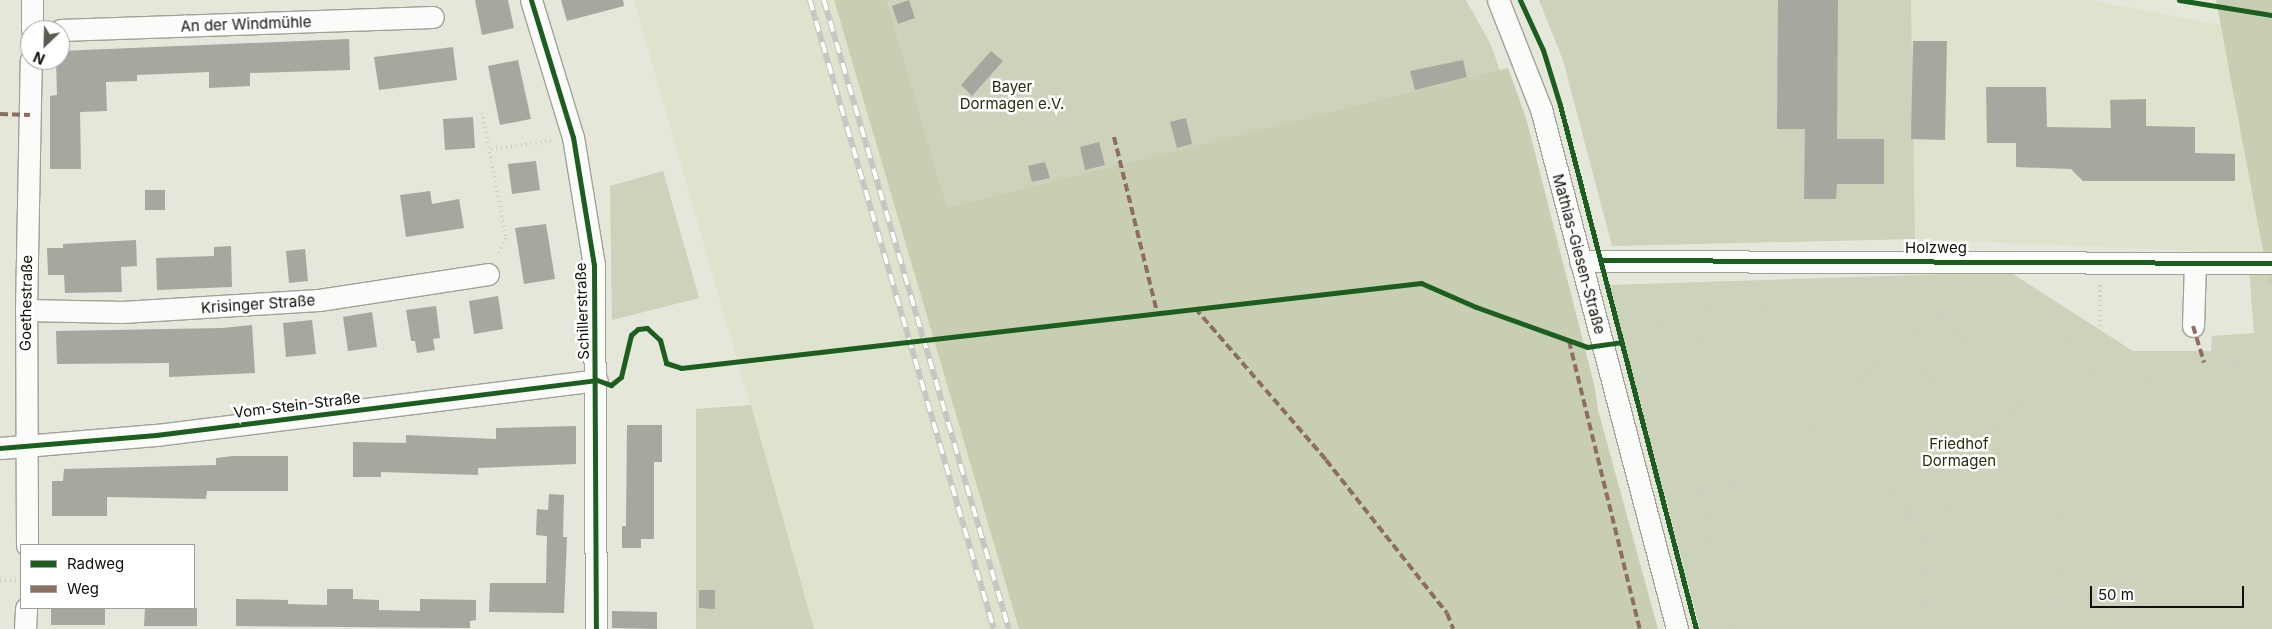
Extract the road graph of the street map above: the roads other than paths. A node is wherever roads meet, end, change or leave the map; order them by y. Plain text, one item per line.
1 (32, 0) edge
2 (531, 0) edge
3 (1498, 0) edge
4 (433, 18) dead end
5 (32, 20) edge
6 (70, 30) edge
7 (31, 70) edge
8 (1580, 261) junction
9 (2198, 263) junction
10 (2272, 263) edge
11 (488, 274) road end
12 (26, 310) junction
13 (2194, 326) dead end
14 (597, 380) junction
15 (26, 446) junction
16 (0, 448) edge
17 (27, 544) edge
18 (26, 609) edge
19 (25, 629) edge
20 (596, 629) edge
21 (1677, 629) edge

1 - 5 street
2 - 14 street, Schillerstraße
3 - 8 street, Mathias-Giesen-Straße
4 - 6 street, An der Windmühle
7 - 12 street, Goethestraße
8 - 9 street, Holzweg
8 - 21 street, Mathias-Giesen-Straße
9 - 10 street, Holzweg
9 - 13 street
11 - 12 street, Krisinger Straße
12 - 15 street, Goethestraße
14 - 15 street, Vom-Stein-Straße
14 - 20 street, Schillerstraße
15 - 16 street, Vom-Stein-Straße
15 - 17 street, Goethestraße
18 - 19 street

